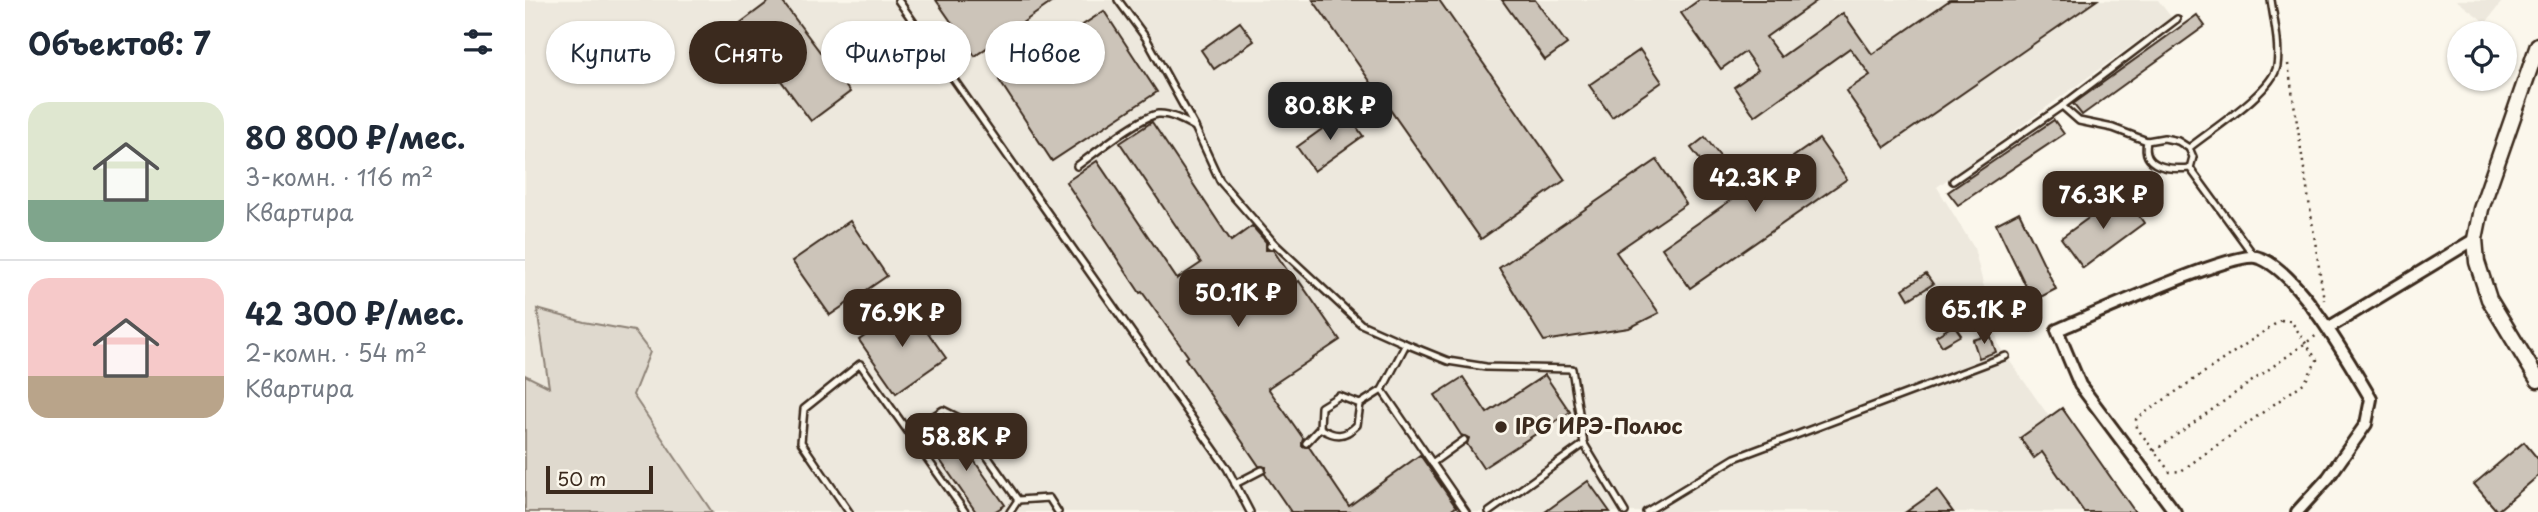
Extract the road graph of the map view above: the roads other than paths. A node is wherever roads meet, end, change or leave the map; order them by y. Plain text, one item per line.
1 (898, 0) edge
2 (1118, 0) edge
3 (2271, 0) edge
4 (2177, 19) dead end
5 (2538, 45) edge
6 (2062, 106) junction
7 (1195, 127) junction
8 (2147, 141) junction
9 (2189, 148) junction
10 (1077, 166) dead end
11 (2190, 168) junction
12 (1953, 181) dead end
13 (2475, 239) junction
14 (2255, 257) junction
15 (2328, 328) junction
16 (1406, 344) junction
17 (2007, 356) dead end
18 (2538, 380) edge
19 (1383, 390) junction
20 (1360, 404) junction
21 (1320, 428) junction
22 (909, 432) junction
23 (1464, 440) dead end
24 (1306, 443) dead end
25 (1584, 444) junction
26 (1432, 463) junction
27 (1262, 470) dead end
28 (1235, 484) junction
29 (1019, 500) junction
30 (849, 512) edge
31 (965, 512) edge
32 (1010, 512) edge
33 (1058, 512) edge
34 (1250, 512) edge
35 (1466, 512) edge
36 (1489, 512) edge
37 (1625, 512) edge
38 (1646, 512) edge
39 (2175, 512) edge
40 (2297, 512) edge

1 - 28 lane
2 - 7 lane
3 - 9 lane
4 - 6 lane
5 - 13 street
6 - 8 lane
6 - 12 lane
7 - 10 lane
7 - 16 lane
8 - 9 lane
8 - 11 lane
9 - 11 lane
11 - 14 lane
13 - 15 street
13 - 18 street
14 - 15 street
14 - 39 street
15 - 40 street
16 - 19 lane
16 - 25 lane
17 - 38 lane
19 - 20 lane
19 - 26 lane
20 - 21 lane
20 - 21 lane
21 - 24 lane
22 - 29 lane
22 - 30 lane
22 - 31 lane
23 - 26 lane
25 - 36 lane
25 - 37 lane
26 - 35 lane
27 - 28 lane
28 - 34 lane
29 - 32 lane
29 - 33 lane

